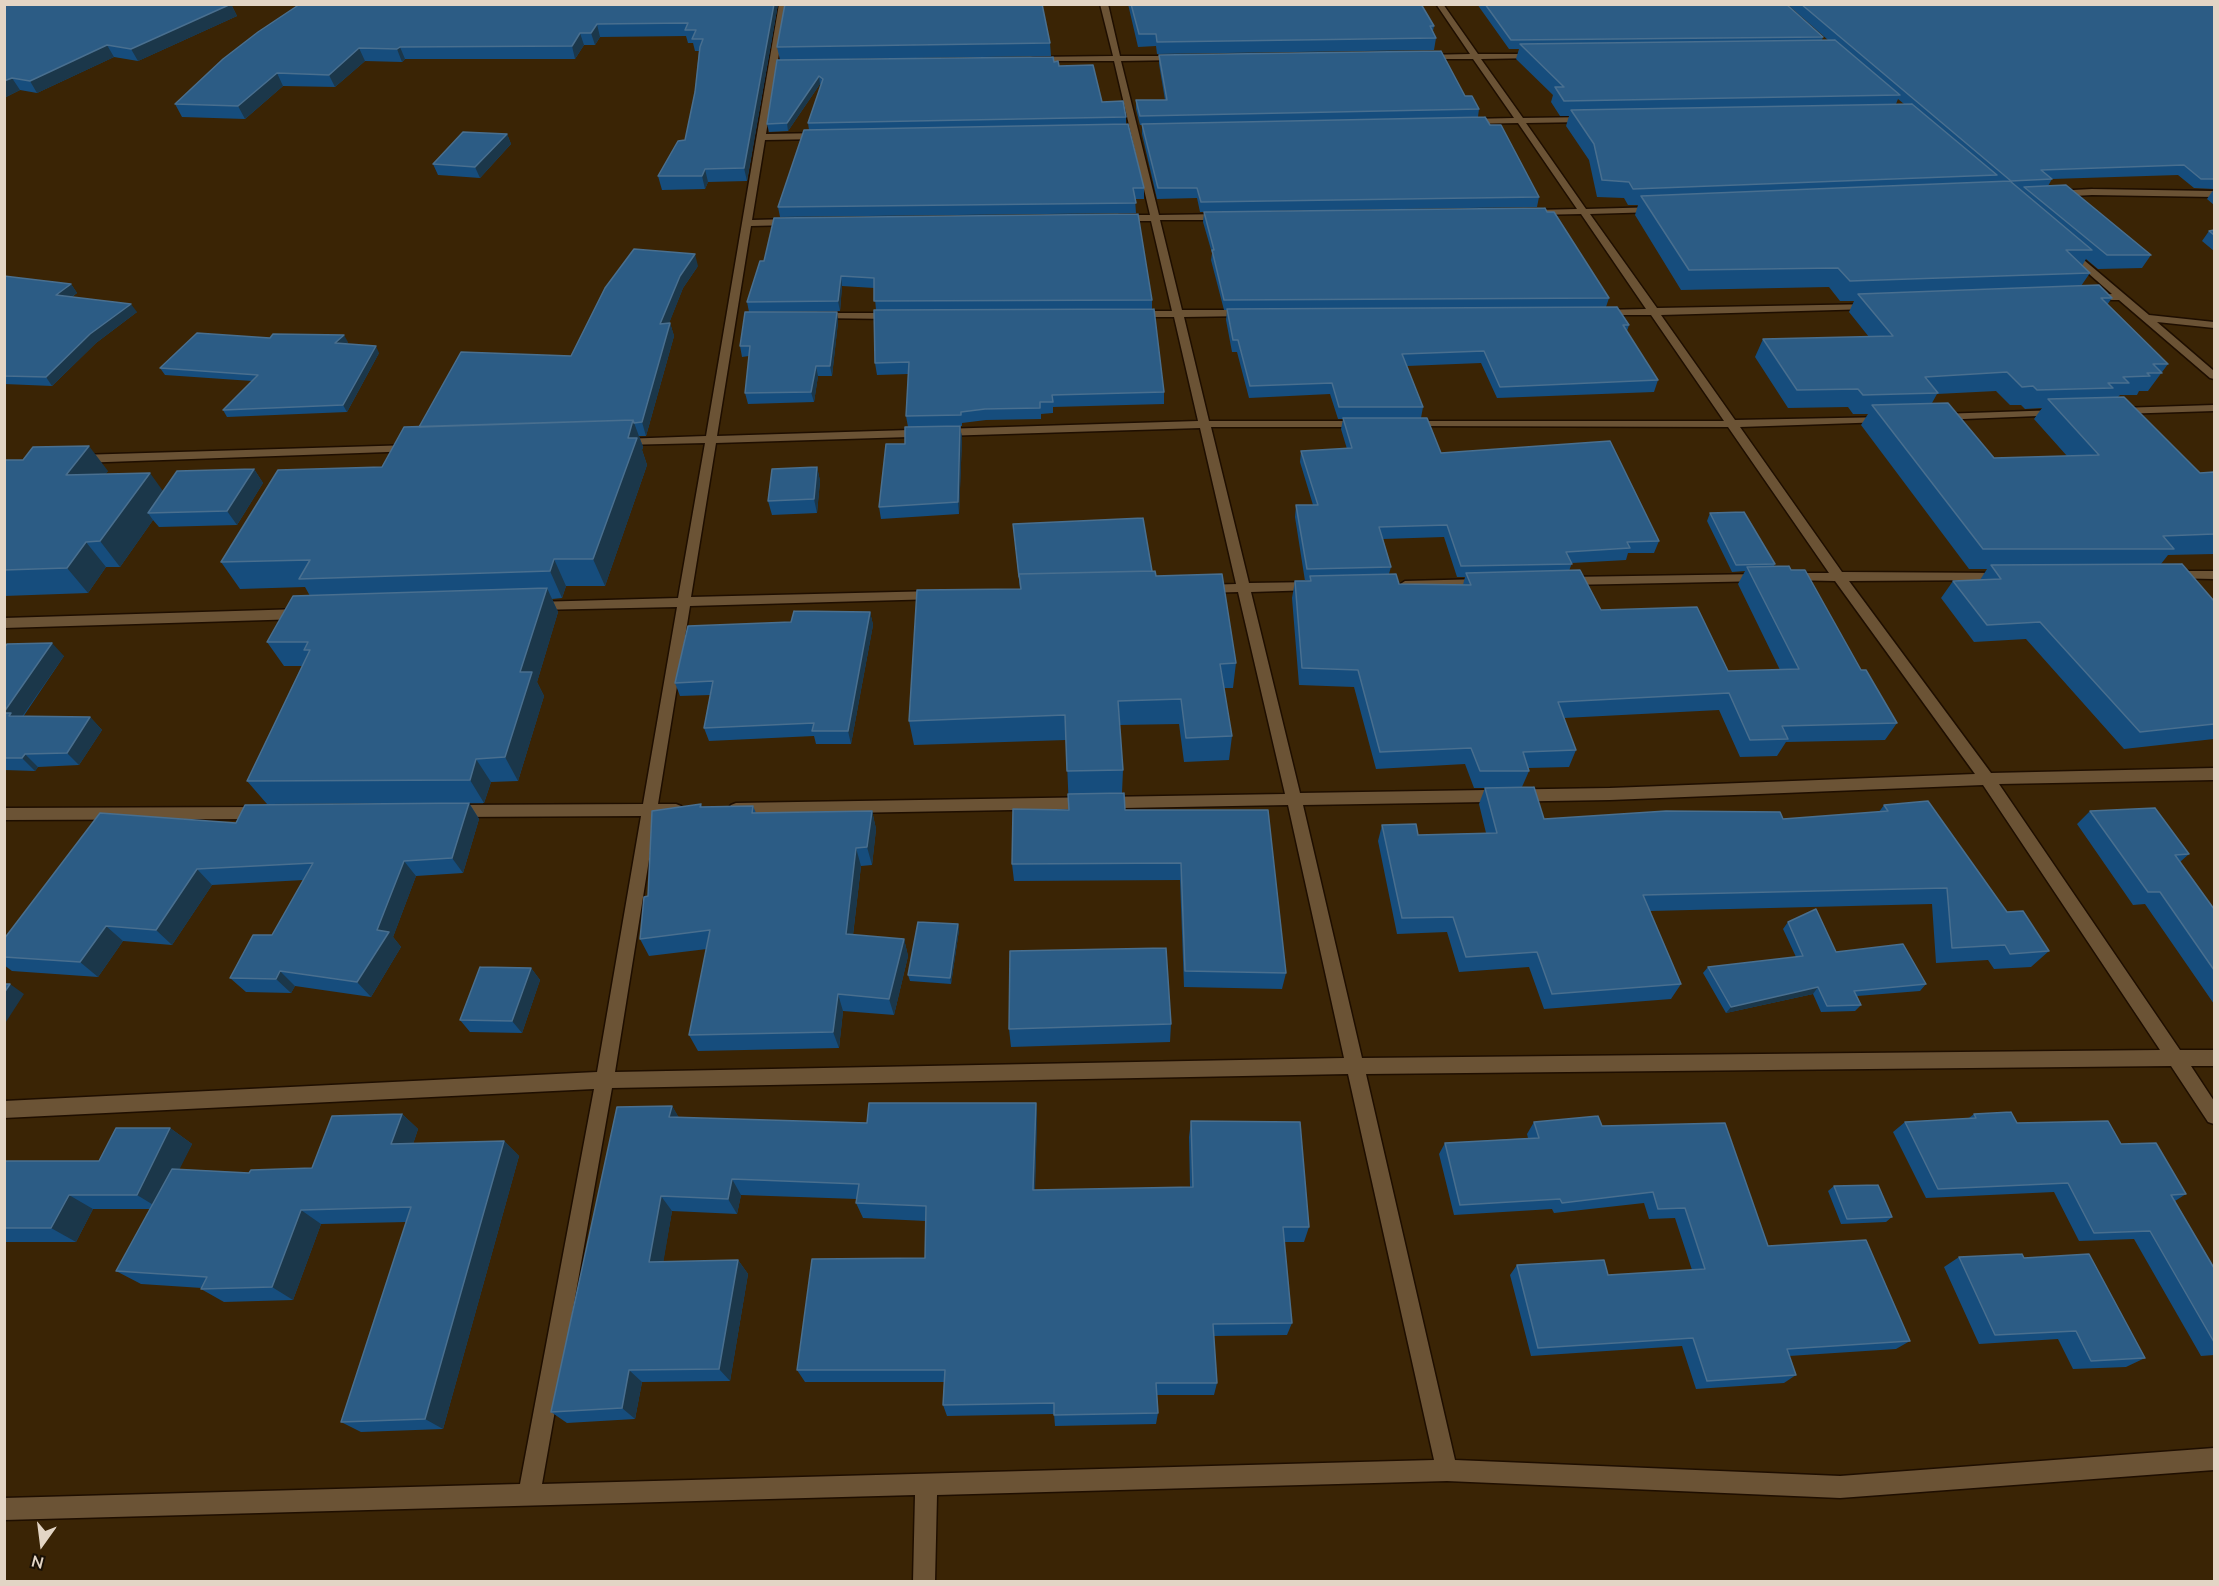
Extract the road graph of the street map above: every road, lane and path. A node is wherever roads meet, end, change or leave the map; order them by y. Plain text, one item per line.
1 (1104, 4) edge
2 (1439, 4) edge
3 (786, 9) edge
4 (1546, 55) edge
5 (1188, 57) edge
6 (1415, 57) edge
7 (1475, 57) junction
8 (1117, 58) junction
9 (1022, 59) edge
10 (1590, 119) edge
11 (1520, 121) junction
12 (1462, 122) edge
13 (831, 136) edge
14 (761, 137) junction
15 (2214, 194) edge
16 (2048, 195) edge
17 (1666, 209) edge
18 (1584, 212) junction
19 (1524, 213) edge
20 (1238, 217) edge
21 (1108, 218) edge
22 (1155, 218) junction
23 (805, 222) edge
24 (747, 223) junction
25 (2059, 243) edge
26 (2122, 297) junction
27 (2075, 299) edge
28 (1888, 305) edge
29 (1178, 313) junction
30 (1261, 313) edge
31 (1595, 313) edge
32 (1654, 313) junction
33 (1119, 314) edge
34 (802, 316) edge
35 (907, 316) edge
36 (2147, 318) junction
37 (2214, 325) edge
38 (2214, 376) edge
39 (2214, 408) edge
40 (2109, 411) edge
41 (2073, 412) edge
42 (1920, 417) edge
43 (1897, 418) edge
44 (1204, 424) junction
45 (1380, 424) edge
46 (1404, 424) edge
47 (1732, 424) junction
48 (711, 440) junction
49 (615, 443) edge
50 (423, 448) edge
51 (64, 459) edge
52 (2156, 575) edge
53 (2214, 575) edge
54 (1838, 576) junction
55 (2015, 576) edge
56 (1553, 582) edge
57 (1493, 583) edge
58 (1386, 585) edge
59 (1326, 586) edge
60 (1243, 588) junction
61 (1196, 589) edge
62 (946, 595) edge
63 (684, 601) junction
64 (517, 607) edge
65 (315, 613) edge
66 (4, 623) edge
67 (2214, 774) edge
68 (1987, 779) junction
69 (1294, 799) junction
70 (697, 809) edge
71 (721, 809) edge
72 (649, 810) junction
73 (434, 812) edge
74 (279, 813) edge
75 (4, 814) edge
76 (2214, 1058) edge
77 (2176, 1060) junction
78 (1354, 1066) junction
79 (605, 1080) junction
80 (4, 1110) edge
81 (2214, 1116) edge
82 (2214, 1459) edge
83 (1447, 1470) junction
84 (926, 1485) junction
85 (529, 1495) junction
86 (4, 1509) edge
87 (924, 1581) edge

1 - 8 street
2 - 7 street
3 - 14 street
4 - 7 street
5 - 8 street
6 - 7 street
7 - 11 street
8 - 9 street
8 - 22 street
10 - 11 street
11 - 12 street
11 - 18 street
13 - 14 street
14 - 24 street
15 - 16 street
17 - 18 street
18 - 19 street
18 - 32 street
20 - 22 street
21 - 22 street
22 - 29 street
23 - 24 street
24 - 48 street
25 - 26 street
26 - 27 street
26 - 36 street
28 - 32 street
29 - 30 street
29 - 33 street
29 - 44 street
31 - 32 street
32 - 47 street
34 - 35 street
36 - 37 street
36 - 38 street
39 - 40 street
41 - 42 street
43 - 47 street
44 - 45 street
44 - 48 street
44 - 60 street
46 - 47 street
47 - 54 street
48 - 49 street
48 - 63 street
50 - 51 street
52 - 53 street
54 - 55 street
54 - 56 street
54 - 68 street
57 - 58 street
59 - 60 street
60 - 61 street
60 - 69 street
62 - 63 street
63 - 64 street
63 - 72 street
65 - 66 street
67 - 68 street
68 - 69 street
68 - 77 street
69 - 71 street
69 - 78 street
70 - 72 street
72 - 73 street
72 - 79 street
74 - 75 street
76 - 77 street
77 - 78 street
77 - 81 street
78 - 79 street
78 - 83 street
79 - 80 street
79 - 85 street
82 - 83 street
83 - 84 street
84 - 85 street
84 - 87 street
85 - 86 street

